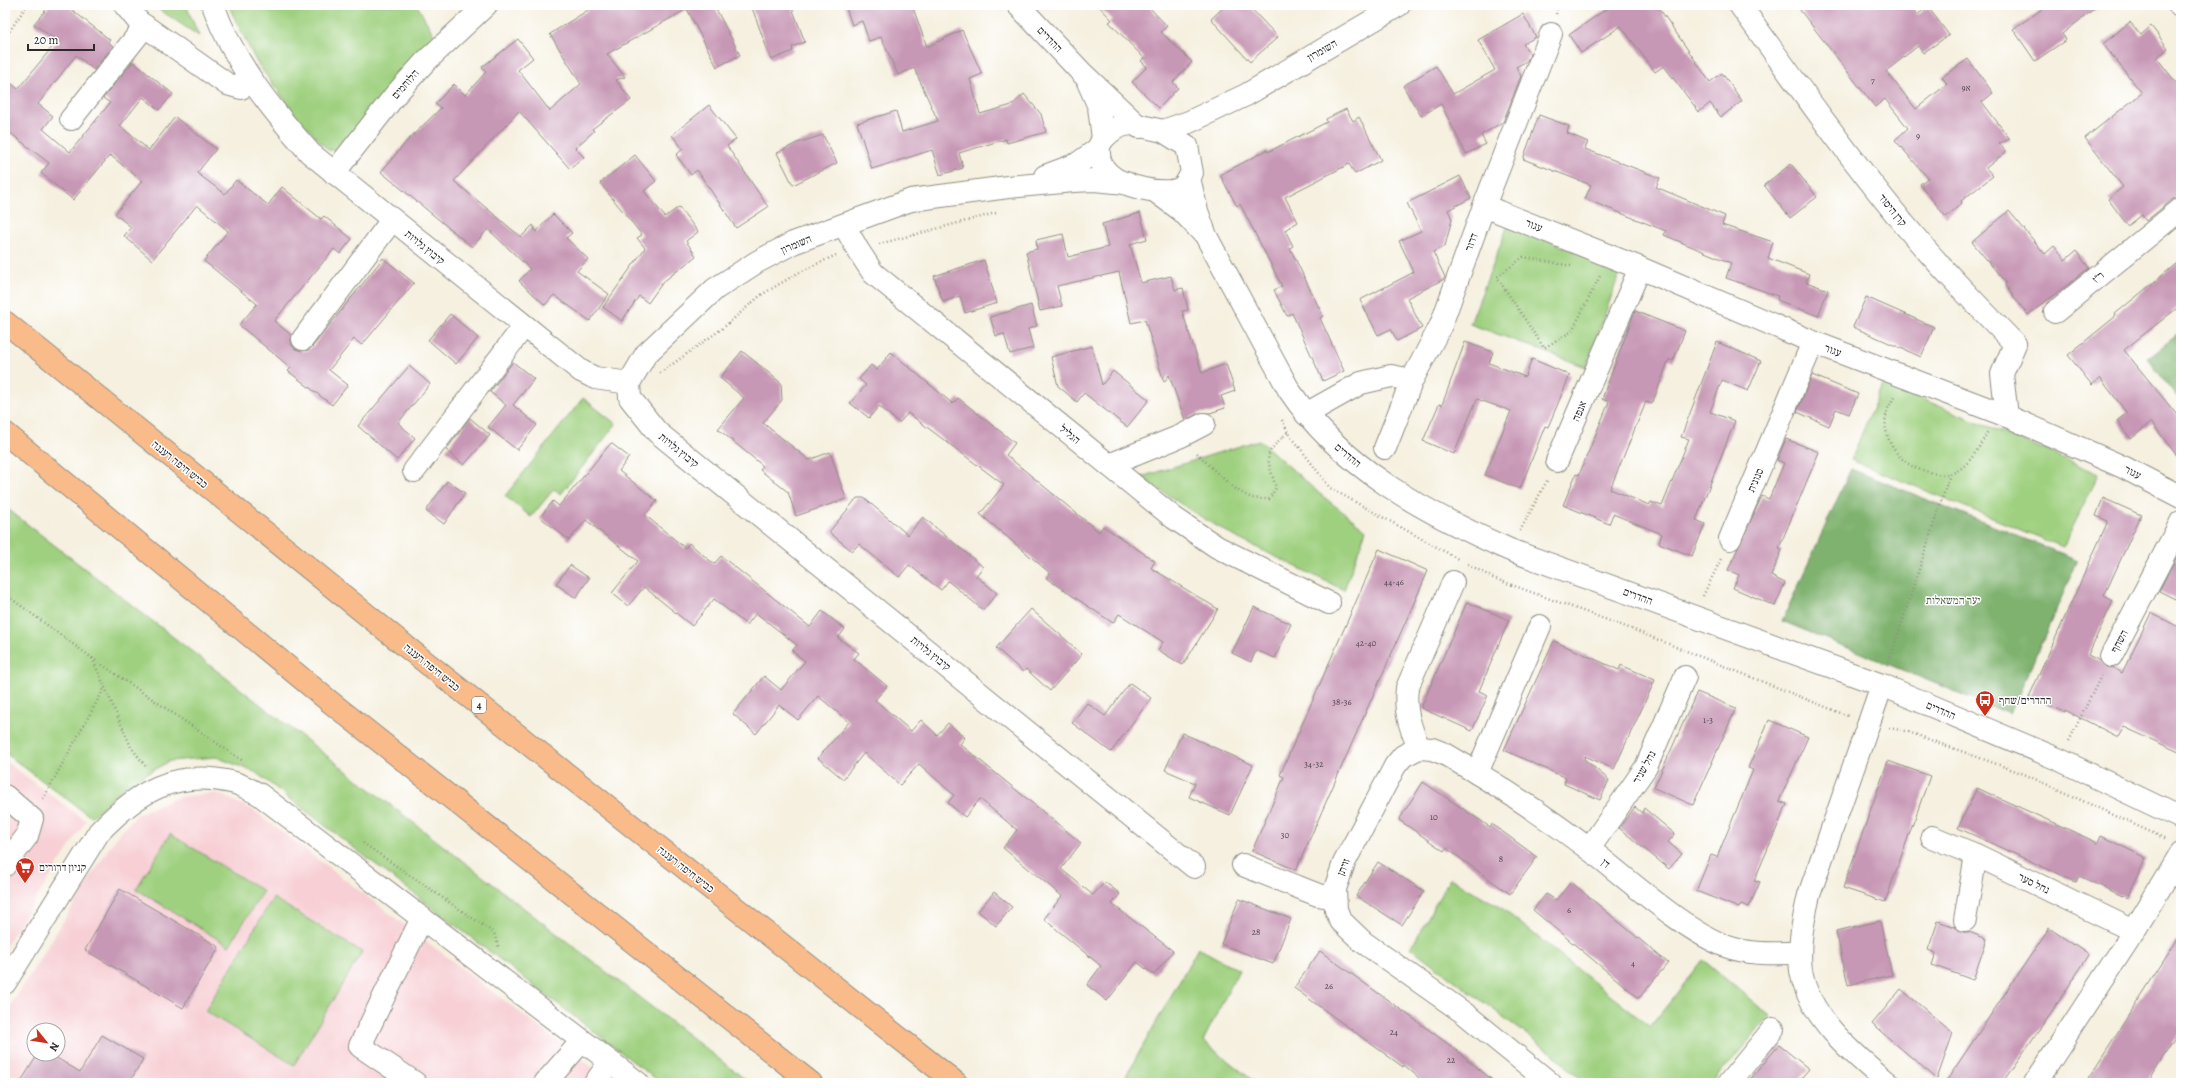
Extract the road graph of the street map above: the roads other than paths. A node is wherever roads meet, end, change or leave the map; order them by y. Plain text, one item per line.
1 (125, 5) edge
2 (213, 5) edge
3 (486, 5) edge
4 (1018, 5) edge
5 (1740, 5) edge
6 (1394, 6) edge
7 (145, 26) junction
8 (1551, 34) dead end
9 (1082, 73) junction
10 (253, 82) junction
11 (1246, 95) junction
12 (71, 119) dead end
13 (1139, 127) junction
14 (1163, 131) junction
15 (1101, 144) junction
16 (1187, 146) junction
17 (334, 173) junction
18 (1189, 178) junction
19 (1126, 183) junction
20 (1008, 187) junction
21 (1155, 191) junction
22 (1484, 206) junction
23 (2181, 209) edge
24 (392, 220) junction
25 (844, 225) junction
26 (1206, 236) junction
27 (1640, 268) junction
28 (2054, 312) dead end
29 (7, 323) edge
30 (524, 326) junction
31 (302, 339) dead end
32 (1813, 342) junction
33 (1412, 380) junction
34 (629, 383) junction
35 (1306, 414) junction
36 (2003, 414) junction
37 (1204, 424) dead end
38 (5, 432) edge
39 (1385, 448) dead end
40 (5, 450) edge
41 (1557, 461) road end
42 (1109, 465) junction
43 (414, 471) dead end
44 (2181, 497) edge
45 (2181, 522) edge
46 (1730, 538) road end
47 (1453, 582) dead end
48 (1329, 603) dead end
49 (1540, 626) dead end
50 (2111, 656) road end
51 (1685, 677) dead end
52 (1882, 685) junction
53 (329, 701) junction
54 (1419, 748) junction
55 (1477, 773) junction
56 (5, 796) edge
57 (2181, 818) edge
58 (1932, 837) dead end
59 (1589, 849) junction
60 (2181, 853) edge
61 (1976, 855) junction
62 (5, 865) edge
63 (1243, 865) dead end
64 (1194, 868) dead end
65 (1336, 898) junction
66 (422, 918) junction
67 (1965, 920) dead end
68 (2134, 931) junction
69 (1800, 953) junction
70 (8, 972) edge
71 (1774, 1029) dead end
72 (582, 1041) junction
73 (624, 1075) edge
74 (415, 1083) edge
75 (545, 1083) edge
76 (595, 1083) edge
77 (811, 1083) edge
78 (956, 1083) edge
79 (1550, 1083) edge
80 (1729, 1083) edge
81 (1888, 1083) edge
82 (2035, 1083) edge

1 - 7 street
2 - 10 street, קיבוץ גלויות
3 - 17 street, הלוחמים
4 - 9 street, ההדרים
5 - 36 street, קרן היסוד
6 - 11 street, השומרון
7 - 10 street
7 - 12 street
8 - 22 street, דרור
9 - 13 street, ההדרים
9 - 15 street, ההדרים
10 - 17 street, קיבוץ גלויות
11 - 14 street, השומרון
11 - 16 street, השומרון
13 - 14 street
13 - 15 street
14 - 16 street
15 - 19 street
15 - 20 street, השומרון
16 - 18 street
17 - 24 street, קיבוץ גלויות
18 - 21 street
18 - 26 street, ההדרים
19 - 20 street, השומרון
19 - 21 street
20 - 25 street, השומרון
21 - 26 street, ההדרים
22 - 27 street, עגור
22 - 33 street, דרור
23 - 28 street, ר"ז
24 - 30 street, קיבוץ גלויות
24 - 31 street
25 - 34 street, השומרון
25 - 42 street, הגליל
26 - 35 street, ההדרים
27 - 32 street, עגור
27 - 41 street, אנפה
29 - 78 highway, כביש חיפה רעננה / 4
30 - 34 street, קיבוץ גלויות
30 - 43 street
32 - 36 street, עגור
32 - 46 street, סנונית
33 - 35 street
33 - 39 street, דרור
34 - 64 street, קיבוץ גלויות
35 - 52 street, ההדרים
36 - 44 street, עגור
37 - 42 street
38 - 53 highway
40 - 53 highway
42 - 48 street, הגליל
45 - 50 street, השחף
47 - 54 street
49 - 55 street
51 - 59 street, נחל שניר
52 - 57 street, ההדרים
52 - 69 street
53 - 77 highway
54 - 55 street, דן
54 - 65 street, זויתן
55 - 59 street, דן
56 - 62 street
58 - 61 street, נחל סער
59 - 69 street, דן
60 - 68 street
61 - 67 street
61 - 68 street, נחל סער
63 - 65 street
65 - 79 street, זויתן
66 - 70 street
66 - 72 street
66 - 74 street
68 - 82 street
69 - 81 street
71 - 80 street
72 - 73 street
72 - 75 street
73 - 76 street

